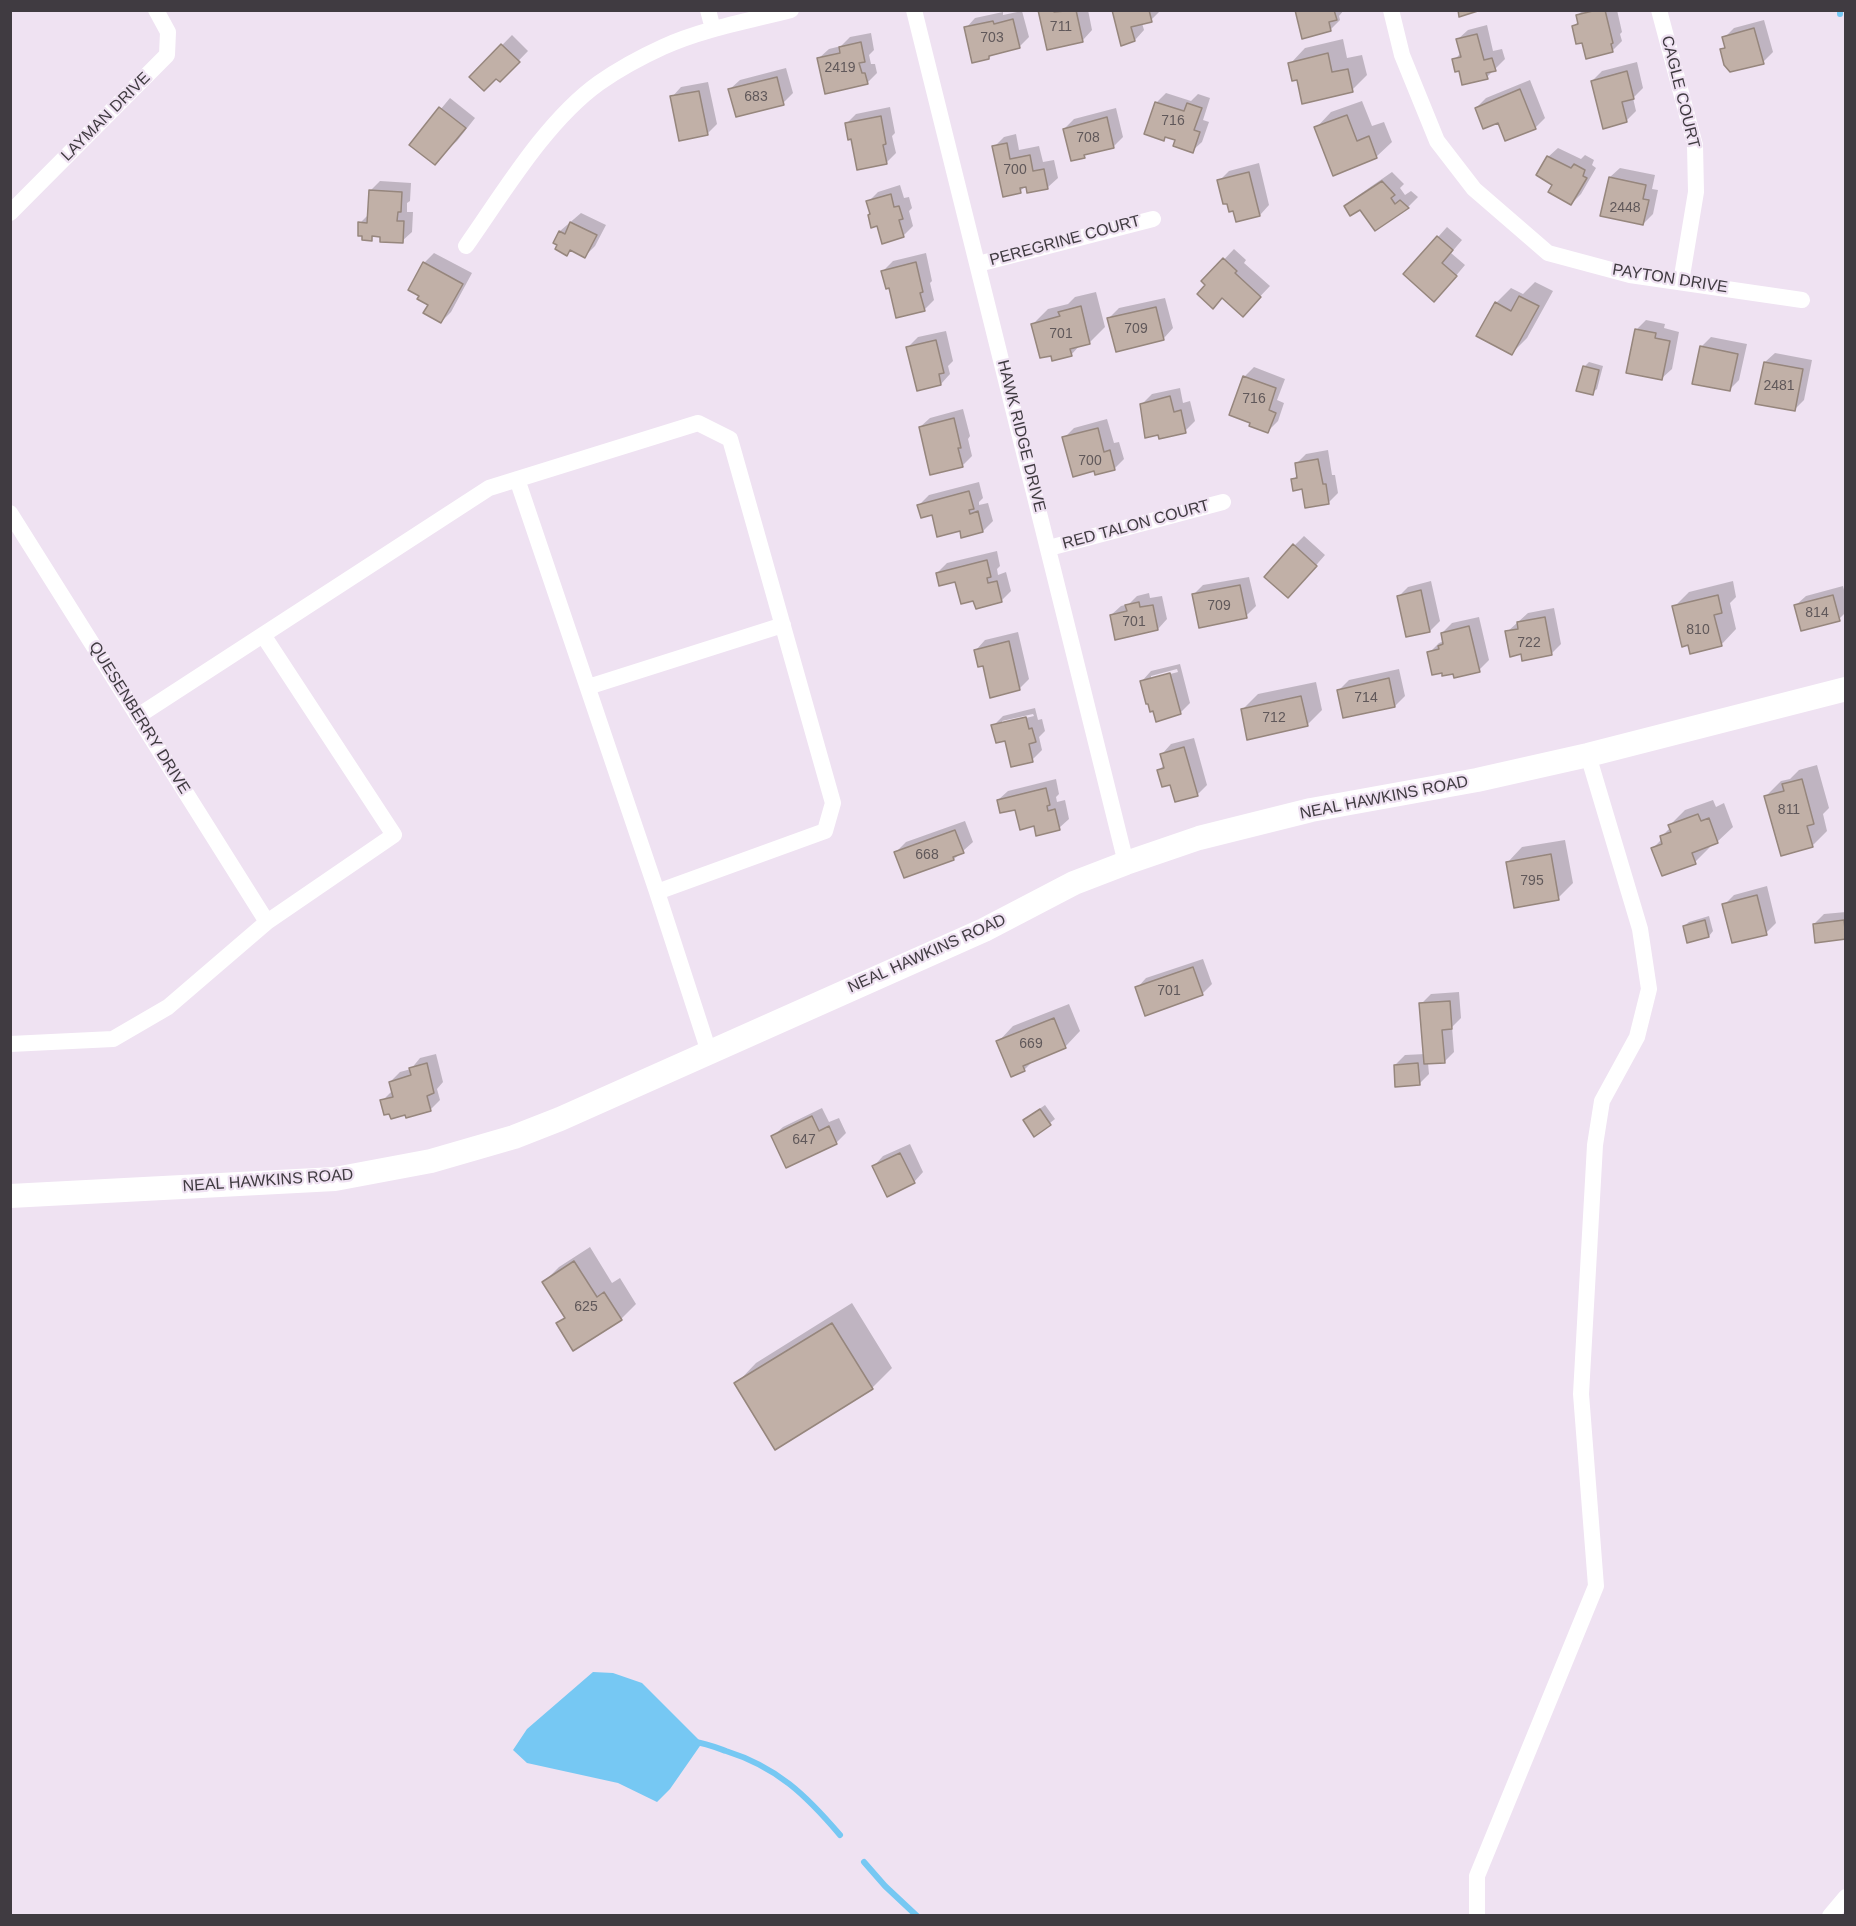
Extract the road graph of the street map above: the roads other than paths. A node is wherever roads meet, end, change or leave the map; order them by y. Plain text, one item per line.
1 (156, 10) edge
2 (708, 10) edge
3 (790, 10) edge
4 (914, 10) edge
5 (1391, 10) edge
6 (1659, 10) edge
7 (713, 29) junction
8 (10, 213) edge
9 (1153, 219) dead end
10 (466, 246) dead end
11 (978, 264) junction
12 (1681, 282) junction
13 (1802, 300) dead end
14 (517, 479) junction
15 (1222, 502) dead end
16 (10, 513) edge
17 (1049, 548) junction
18 (783, 626) junction
19 (263, 635) junction
20 (588, 687) junction
21 (1845, 689) edge
22 (138, 716) junction
23 (1588, 755) junction
24 (1126, 862) junction
25 (657, 892) junction
26 (267, 922) junction
27 (10, 1044) edge
28 (709, 1052) junction
29 (10, 1196) edge
30 (1845, 1897) edge
31 (1477, 1916) edge
32 (1830, 1916) edge

1 - 8 street, LAYMAN DRIVE
2 - 7 street
3 - 7 street
4 - 11 street, HAWK RIDGE DRIVE
5 - 12 street, PAYTON DRIVE
6 - 12 street, CAGLE COURT
7 - 10 street
9 - 11 street, PEREGRINE COURT
11 - 17 street, HAWK RIDGE DRIVE
12 - 13 street, PAYTON DRIVE
14 - 18 street
14 - 19 street
14 - 20 street
15 - 17 street, RED TALON COURT
16 - 22 street, QUESENBERRY DRIVE
17 - 24 street, HAWK RIDGE DRIVE
18 - 20 street
18 - 25 street
19 - 22 street
19 - 26 street
20 - 25 street
21 - 23 street, NEAL HAWKINS ROAD
22 - 26 street, QUESENBERRY DRIVE
23 - 24 street, NEAL HAWKINS ROAD
23 - 31 street
24 - 28 street, NEAL HAWKINS ROAD
25 - 28 street
26 - 27 street
28 - 29 street, NEAL HAWKINS ROAD
30 - 32 street

